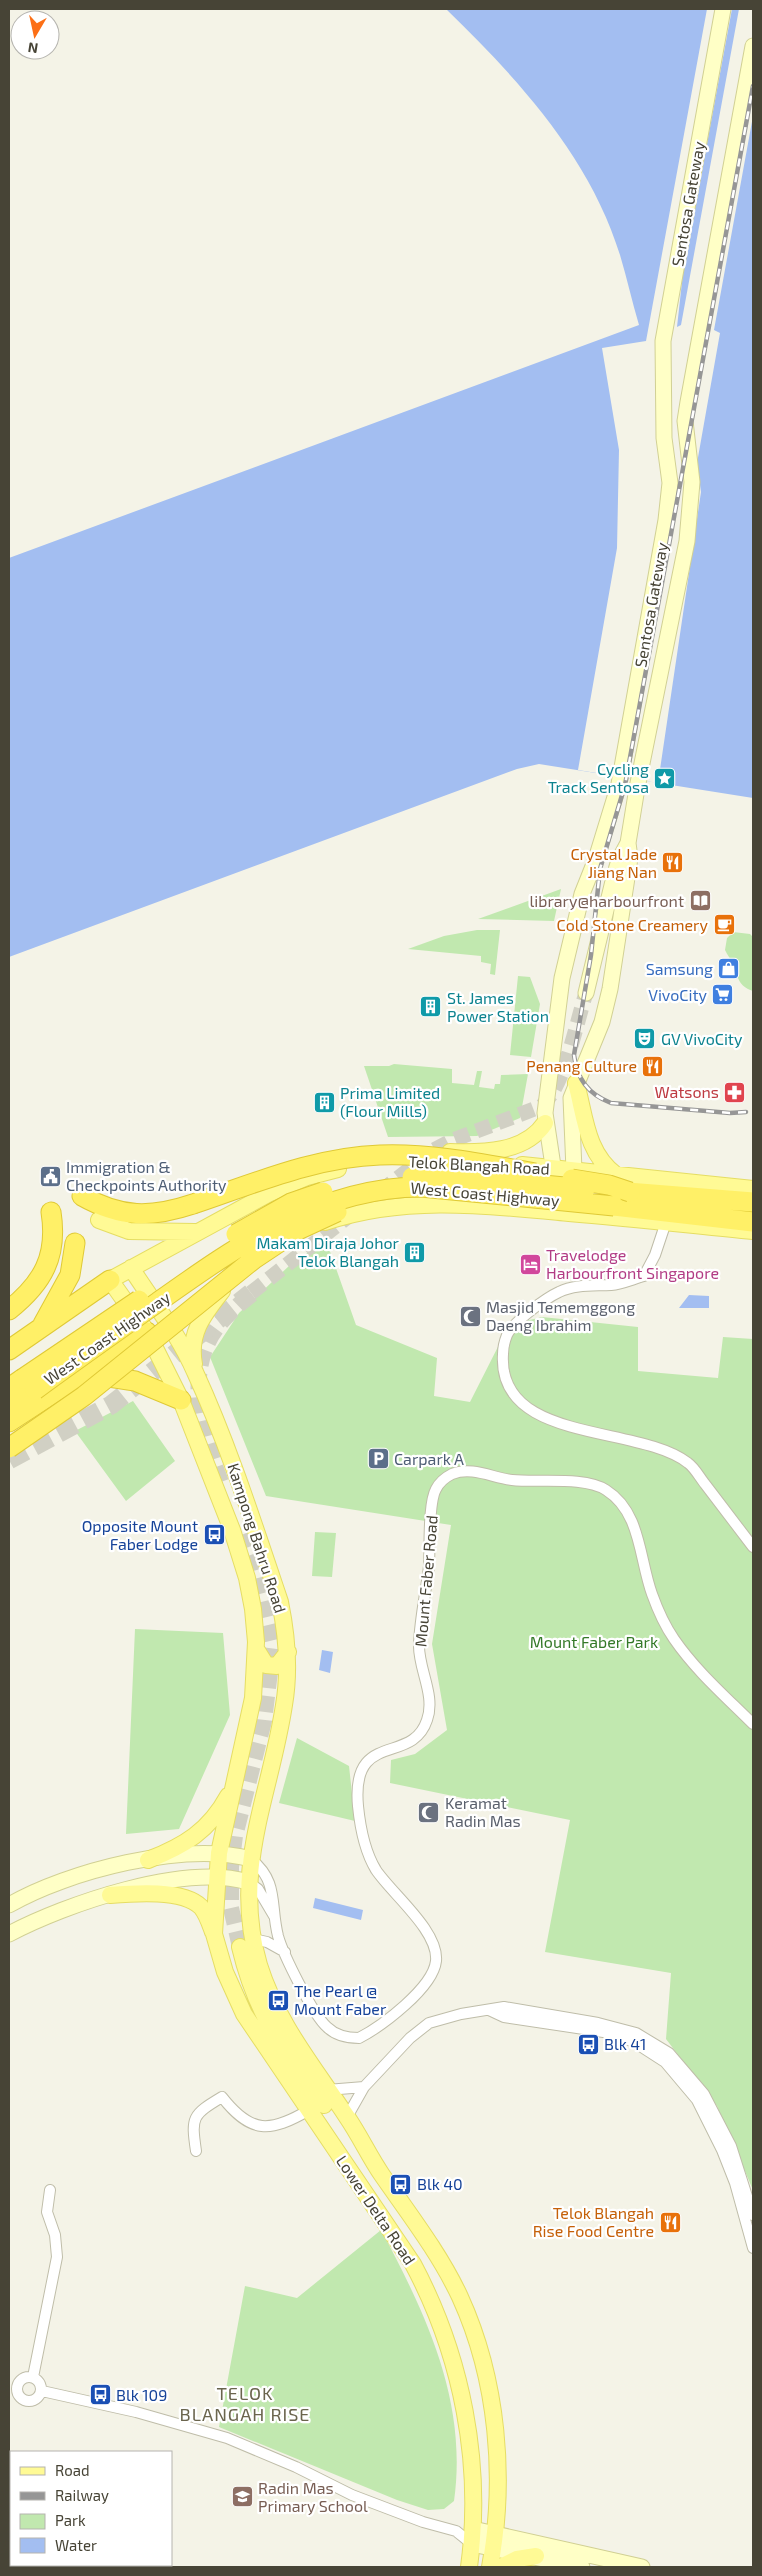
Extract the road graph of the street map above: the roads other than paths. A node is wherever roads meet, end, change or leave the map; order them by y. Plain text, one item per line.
1 (723, 9) edge
2 (753, 46) edge
3 (629, 840) junction
4 (596, 859) junction
5 (586, 993) tunnel mouth
6 (576, 1083) junction
7 (545, 1123) junction
8 (380, 1162) junction
9 (554, 1168) junction
10 (574, 1170) junction
11 (616, 1176) junction
12 (441, 1190) junction
13 (753, 1190) edge
14 (563, 1192) junction
15 (630, 1192) junction
16 (82, 1196) dead end
17 (753, 1202) edge
18 (521, 1208) junction
19 (50, 1212) dead end
20 (596, 1215) junction
21 (99, 1220) dead end
22 (666, 1222) junction
23 (753, 1222) edge
24 (197, 1232) junction
25 (753, 1232) edge
26 (75, 1243) dead end
27 (131, 1268) junction
28 (232, 1279) junction
29 (110, 1280) junction
30 (9, 1310) edge
31 (166, 1321) junction
32 (41, 1328) junction
33 (147, 1332) junction
34 (9, 1350) edge
35 (195, 1371) junction
36 (84, 1374) junction
37 (22, 1386) edge
38 (180, 1400) junction
39 (9, 1406) edge
40 (9, 1422) edge
41 (9, 1448) edge
42 (753, 1547) edge
43 (256, 1649) junction
44 (288, 1652) junction
45 (753, 1724) edge
46 (235, 1783) junction
47 (219, 1853) junction
48 (251, 1859) junction
49 (148, 1860) junction
50 (217, 1877) junction
51 (248, 1882) junction
52 (110, 1894) junction
53 (9, 1905) edge
54 (274, 1916) junction
55 (9, 1934) edge
56 (214, 1934) junction
57 (246, 1943) junction
58 (285, 1952) junction
59 (489, 2010) junction
60 (364, 2086) junction
61 (327, 2090) junction
62 (309, 2110) junction
63 (347, 2117) junction
64 (720, 2120) junction
65 (708, 2126) junction
66 (196, 2151) dead end
67 (379, 2171) junction
68 (50, 2190) dead end
69 (753, 2215) edge
70 (753, 2248) edge
71 (476, 2337) junction
72 (450, 2347) junction
73 (33, 2377) junction
74 (42, 2391) junction
75 (468, 2535) junction
76 (495, 2541) junction
77 (536, 2556) junction
78 (469, 2567) edge
79 (490, 2567) edge
80 (501, 2567) edge
81 (582, 2567) edge
82 (642, 2567) edge

1 - 4 main road, Sentosa Gateway
2 - 3 main road, Sentosa Gateway
3 - 4 main road
3 - 5 main road
3 - 6 main road, Sentosa Gateway
4 - 7 main road, Sentosa Gateway
6 - 10 main road, Sentosa Gateway
6 - 11 main road
7 - 8 main road
7 - 9 main road, Sentosa Gateway
8 - 9 main road, Telok Blangah Road
8 - 24 main road, Telok Blangah Road
9 - 10 main road, Telok Blangah Road
9 - 14 main road, Sentosa Gateway
10 - 11 main road, Telok Blangah Road
10 - 14 main road, Sentosa Gateway
11 - 13 main road, Telok Blangah Road
12 - 23 highway, West Coast Highway, bridge
12 - 37 highway, West Coast Highway, bridge
12 - 41 highway, bridge
14 - 18 main road
14 - 20 main road
15 - 16 highway, bridge
15 - 17 highway, West Coast Highway
15 - 37 highway, West Coast Highway, bridge
18 - 20 main road
18 - 28 main road
19 - 30 highway
20 - 22 main road
21 - 24 main road
22 - 25 main road
22 - 42 street
24 - 27 main road, Telok Blangah Road
26 - 32 highway
27 - 29 main road, Telok Blangah Road
27 - 31 main road, Kampong Bahru Road
28 - 31 main road
28 - 35 main road
29 - 32 highway
29 - 33 main road, Kampong Bahru Road
31 - 33 main road
31 - 35 main road, Kampong Bahru Road
32 - 34 highway
33 - 36 highway
33 - 38 main road, Kampong Bahru Road
35 - 44 main road, Kampong Bahru Road
36 - 38 highway
36 - 40 highway
37 - 39 highway, West Coast Highway
38 - 43 main road, Kampong Bahru Road
43 - 44 main road
43 - 46 main road, Kampong Bahru Road
44 - 48 main road, Kampong Bahru Road
45 - 58 street, Mount Faber Road
46 - 47 main road, Kampong Bahru Road
46 - 49 main road
47 - 48 main road
47 - 49 main road
47 - 50 main road, Kampong Bahru Road
48 - 51 main road, Kampong Bahru Road
48 - 54 street, Mount Faber Road
49 - 53 main road
50 - 51 main road
50 - 52 main road
50 - 56 main road, Lower Delta Road
51 - 54 street, Mount Faber Road
51 - 57 main road, Lower Delta Road
52 - 55 main road
52 - 56 main road
54 - 58 street, Mount Faber Road
56 - 62 main road, Lower Delta Road
57 - 58 street
57 - 61 main road, Lower Delta Road
57 - 67 main road
59 - 60 street
59 - 64 street
59 - 65 street
60 - 61 street
60 - 63 street
61 - 63 main road, Lower Delta Road
62 - 66 street
62 - 72 main road, Lower Delta Road
63 - 67 main road, Lower Delta Road
64 - 65 street
64 - 69 street
65 - 70 street
67 - 71 main road, Lower Delta Road
68 - 73 street
71 - 72 main road
71 - 76 main road, Lower Delta Road
72 - 75 main road, Lower Delta Road
73 - 74 street
73 - 74 street
74 - 75 street
75 - 76 main road
75 - 78 main road, Lower Delta Road
76 - 77 main road
76 - 79 main road, Lower Delta Road
76 - 82 main road
77 - 80 main road
77 - 81 main road

